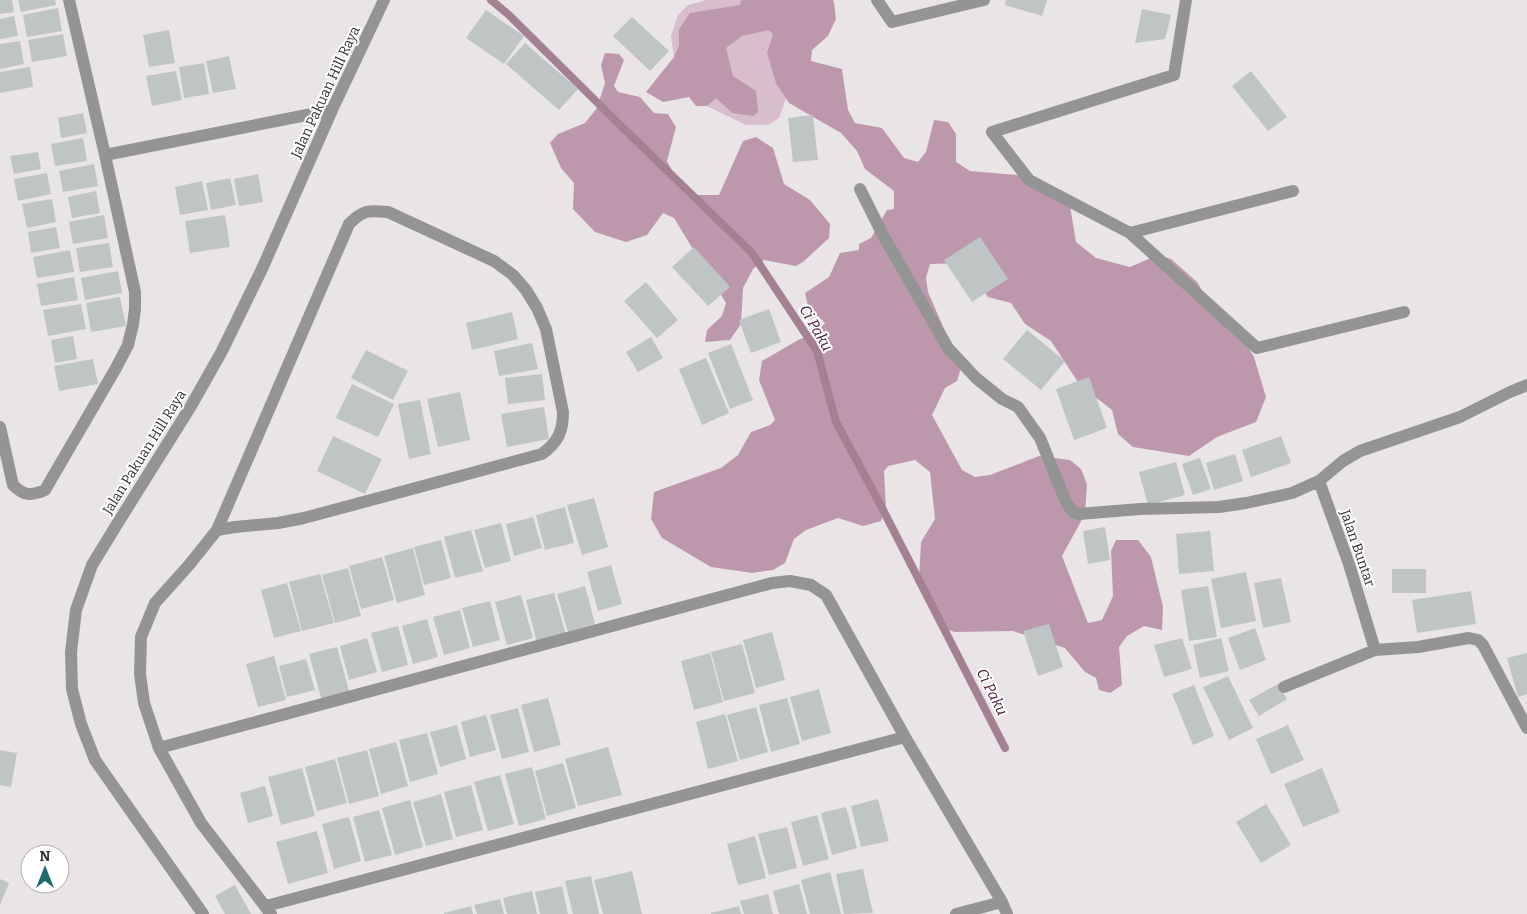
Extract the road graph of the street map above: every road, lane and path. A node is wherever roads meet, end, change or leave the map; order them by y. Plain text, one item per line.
1 (69, 0) edge
2 (384, 0) edge
3 (877, 0) edge
4 (984, 0) edge
5 (1186, 0) edge
6 (332, 110) junction
7 (105, 156) junction
8 (860, 189) dead end
9 (1293, 191) dead end
10 (1130, 233) junction
11 (1404, 312) dead end
12 (1527, 385) edge
13 (0, 427) edge
14 (1319, 480) junction
15 (216, 530) junction
16 (1374, 650) junction
17 (1284, 688) dead end
18 (1527, 728) edge
19 (905, 737) junction
20 (159, 748) junction
21 (1004, 908) edge
22 (268, 910) edge
23 (202, 914) edge
24 (956, 914) edge

1 - 7 street
2 - 6 street, Jalan Pakuan Hill Raya
3 - 4 street
5 - 10 street
6 - 7 street
6 - 23 street, Jalan Pakuan Hill Raya
7 - 13 street
8 - 14 street
9 - 10 street
10 - 11 street
12 - 14 street
14 - 16 street, Jalan Buntar
15 - 15 street
15 - 20 street
16 - 17 street
16 - 18 street
19 - 20 street
19 - 21 street
19 - 22 street
20 - 22 street
21 - 24 street

